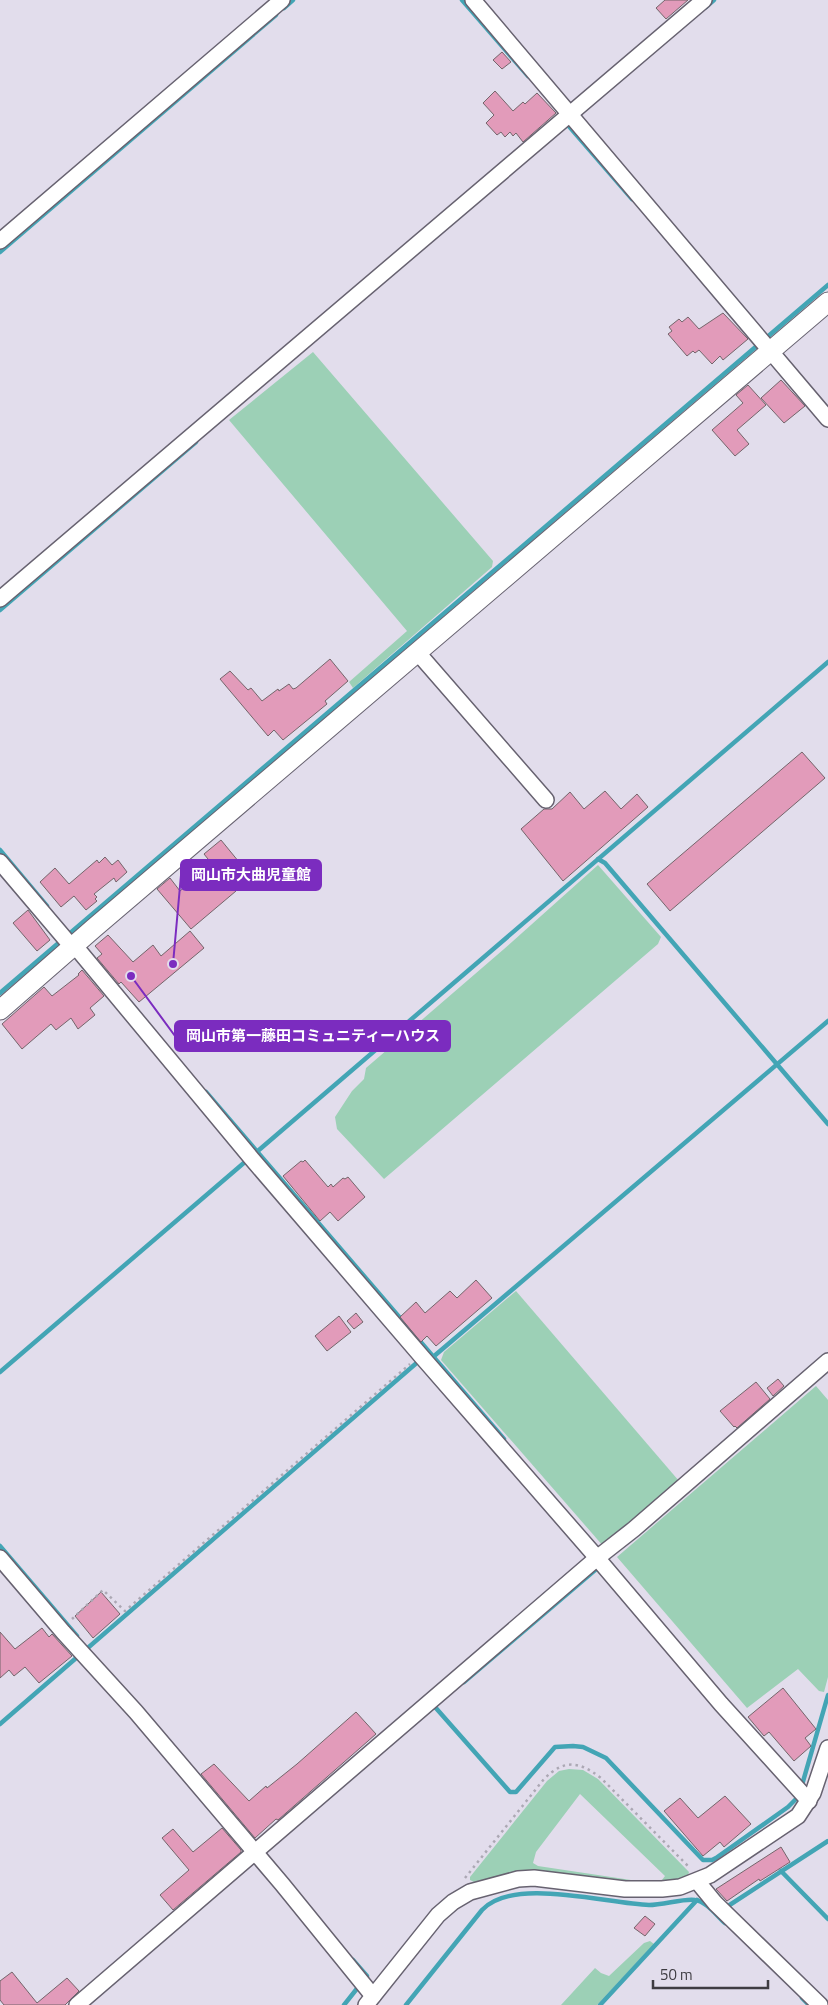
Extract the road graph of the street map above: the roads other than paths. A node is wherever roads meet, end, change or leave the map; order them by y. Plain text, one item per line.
1 (282, 0) edge
2 (472, 0) edge
3 (704, 0) edge
4 (572, 117) junction
5 (0, 241) edge
6 (828, 302) edge
7 (766, 344) junction
8 (828, 419) edge
9 (0, 599) edge
10 (418, 652) junction
11 (546, 800) dead end
12 (0, 862) edge
13 (67, 940) junction
14 (0, 1010) edge
15 (828, 1361) edge
16 (0, 1558) edge
17 (601, 1559) junction
18 (828, 1748) edge
19 (809, 1801) junction
20 (259, 1853) junction
21 (696, 1881) junction
22 (365, 1992) edge
23 (76, 2005) edge
24 (820, 2005) edge

1 - 5 street
2 - 4 street
3 - 4 street
4 - 7 street
4 - 9 street
6 - 7 street
7 - 8 street
7 - 10 street
10 - 11 street
10 - 13 street
12 - 13 street
13 - 14 street
13 - 17 street
15 - 17 street
16 - 20 street
17 - 19 street
17 - 20 street
18 - 19 street
19 - 21 street
20 - 22 street
20 - 23 street
21 - 22 street
21 - 24 street

